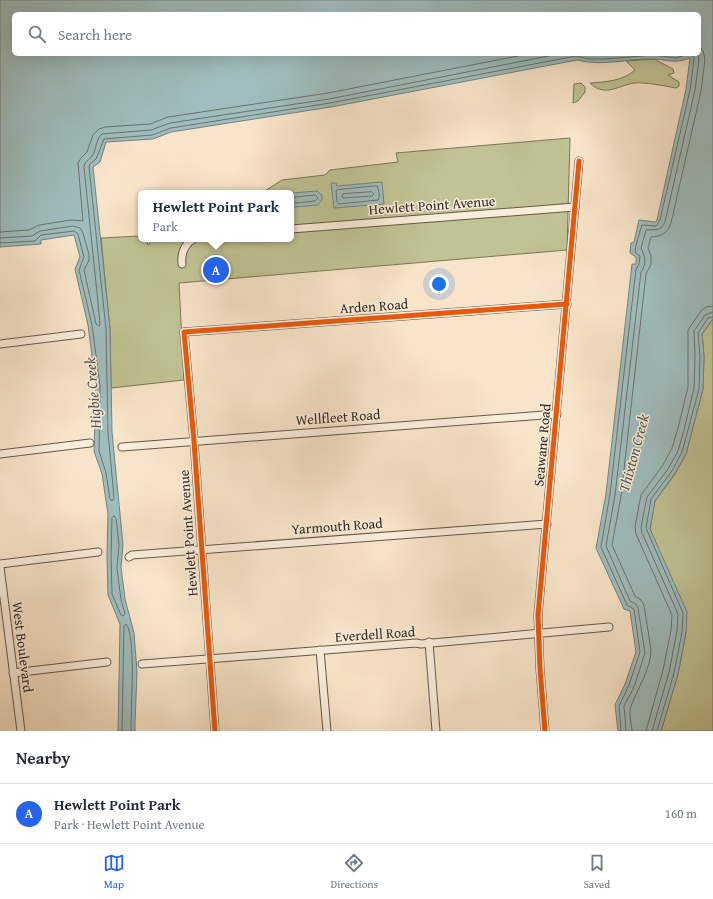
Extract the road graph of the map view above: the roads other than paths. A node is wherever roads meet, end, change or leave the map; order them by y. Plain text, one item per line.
1 (579, 161) dead end
2 (575, 206) junction
3 (294, 229) edge
4 (188, 242) edge
5 (182, 264) dead end
6 (566, 304) junction
7 (184, 332) joint
8 (81, 334) dead end
9 (0, 344) edge
10 (557, 414) junction
11 (194, 441) junction
12 (90, 443) dead end
13 (122, 446) dead end
14 (0, 454) edge
15 (547, 524) junction
16 (202, 550) junction
17 (98, 552) dead end
18 (129, 557) dead end
19 (0, 564) edge
20 (0, 567) edge
21 (609, 627) dead end
22 (540, 634) junction
23 (429, 642) junction
24 (320, 650) junction
25 (210, 658) junction
26 (107, 662) dead end
27 (142, 664) dead end
28 (13, 672) junction
29 (21, 731) edge
30 (215, 731) edge
31 (326, 731) edge
32 (436, 731) edge
33 (545, 731) edge

1 - 2 street, Seawane Road
2 - 3 street, Hewlett Point Avenue
2 - 6 street, Seawane Road
4 - 5 street
6 - 7 street, Arden Road
6 - 10 street, Seawane Road
7 - 11 street, Hewlett Point Avenue
8 - 9 street
10 - 11 street, Wellfleet Road
10 - 15 street, Seawane Road
11 - 13 street, Wellfleet Road
11 - 16 street, Hewlett Point Avenue
12 - 14 street
15 - 16 street, Yarmouth Road
15 - 22 street, Seawane Road
16 - 18 street, Yarmouth Road
16 - 25 street, Hewlett Point Avenue
17 - 19 street
20 - 28 street, West Boulevard
21 - 22 street, Everdell Road
22 - 23 street, Everdell Road
22 - 33 street, Seawane Road
23 - 24 street, Everdell Road
23 - 32 street
24 - 25 street, Everdell Road
24 - 31 street
25 - 27 street, Everdell Road
25 - 30 street, Hewlett Point Avenue
26 - 28 street
28 - 29 street, West Boulevard

